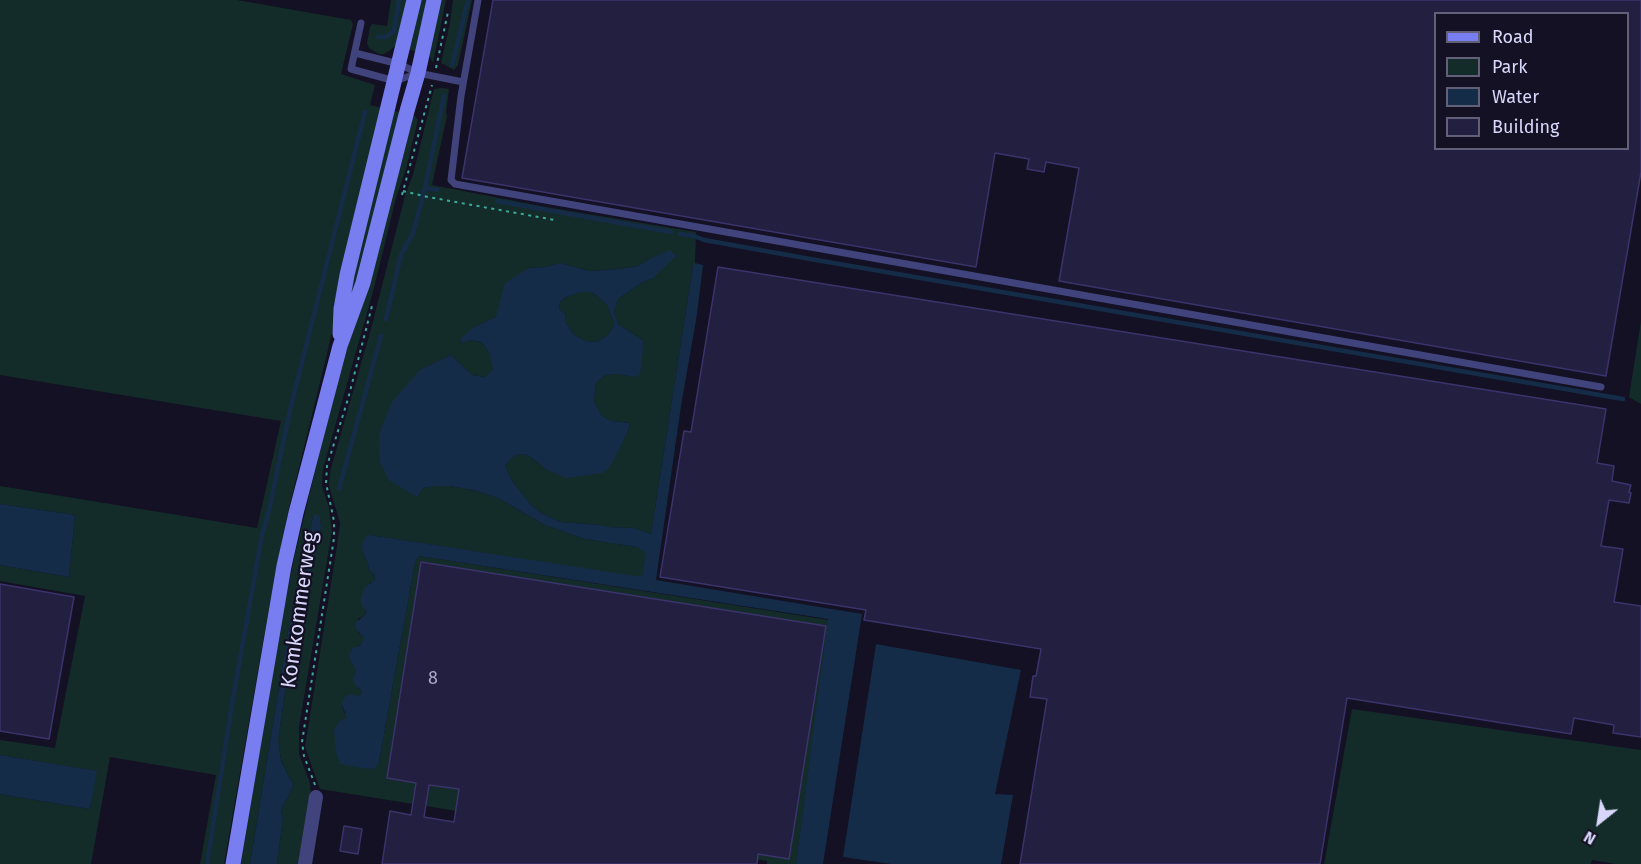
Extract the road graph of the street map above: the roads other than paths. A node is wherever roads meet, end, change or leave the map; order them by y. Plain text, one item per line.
1 (414, 0) edge
2 (434, 0) edge
3 (478, 0) edge
4 (361, 23) dead end
5 (355, 53) junction
6 (399, 64) junction
7 (426, 74) junction
8 (394, 81) junction
9 (463, 82) junction
10 (340, 346) junction
11 (1601, 387) dead end
12 (316, 797) road end
13 (233, 864) edge
14 (305, 864) edge

1 - 6 main road, Komkommerweg
2 - 7 main road, Komkommerweg
3 - 9 lane
4 - 5 lane
5 - 6 lane
5 - 8 lane
6 - 7 lane
6 - 8 main road, Komkommerweg
7 - 8 lane
7 - 9 lane
7 - 10 main road, Komkommerweg
8 - 10 main road, Komkommerweg
9 - 11 lane
10 - 13 main road, Komkommerweg
12 - 14 street

